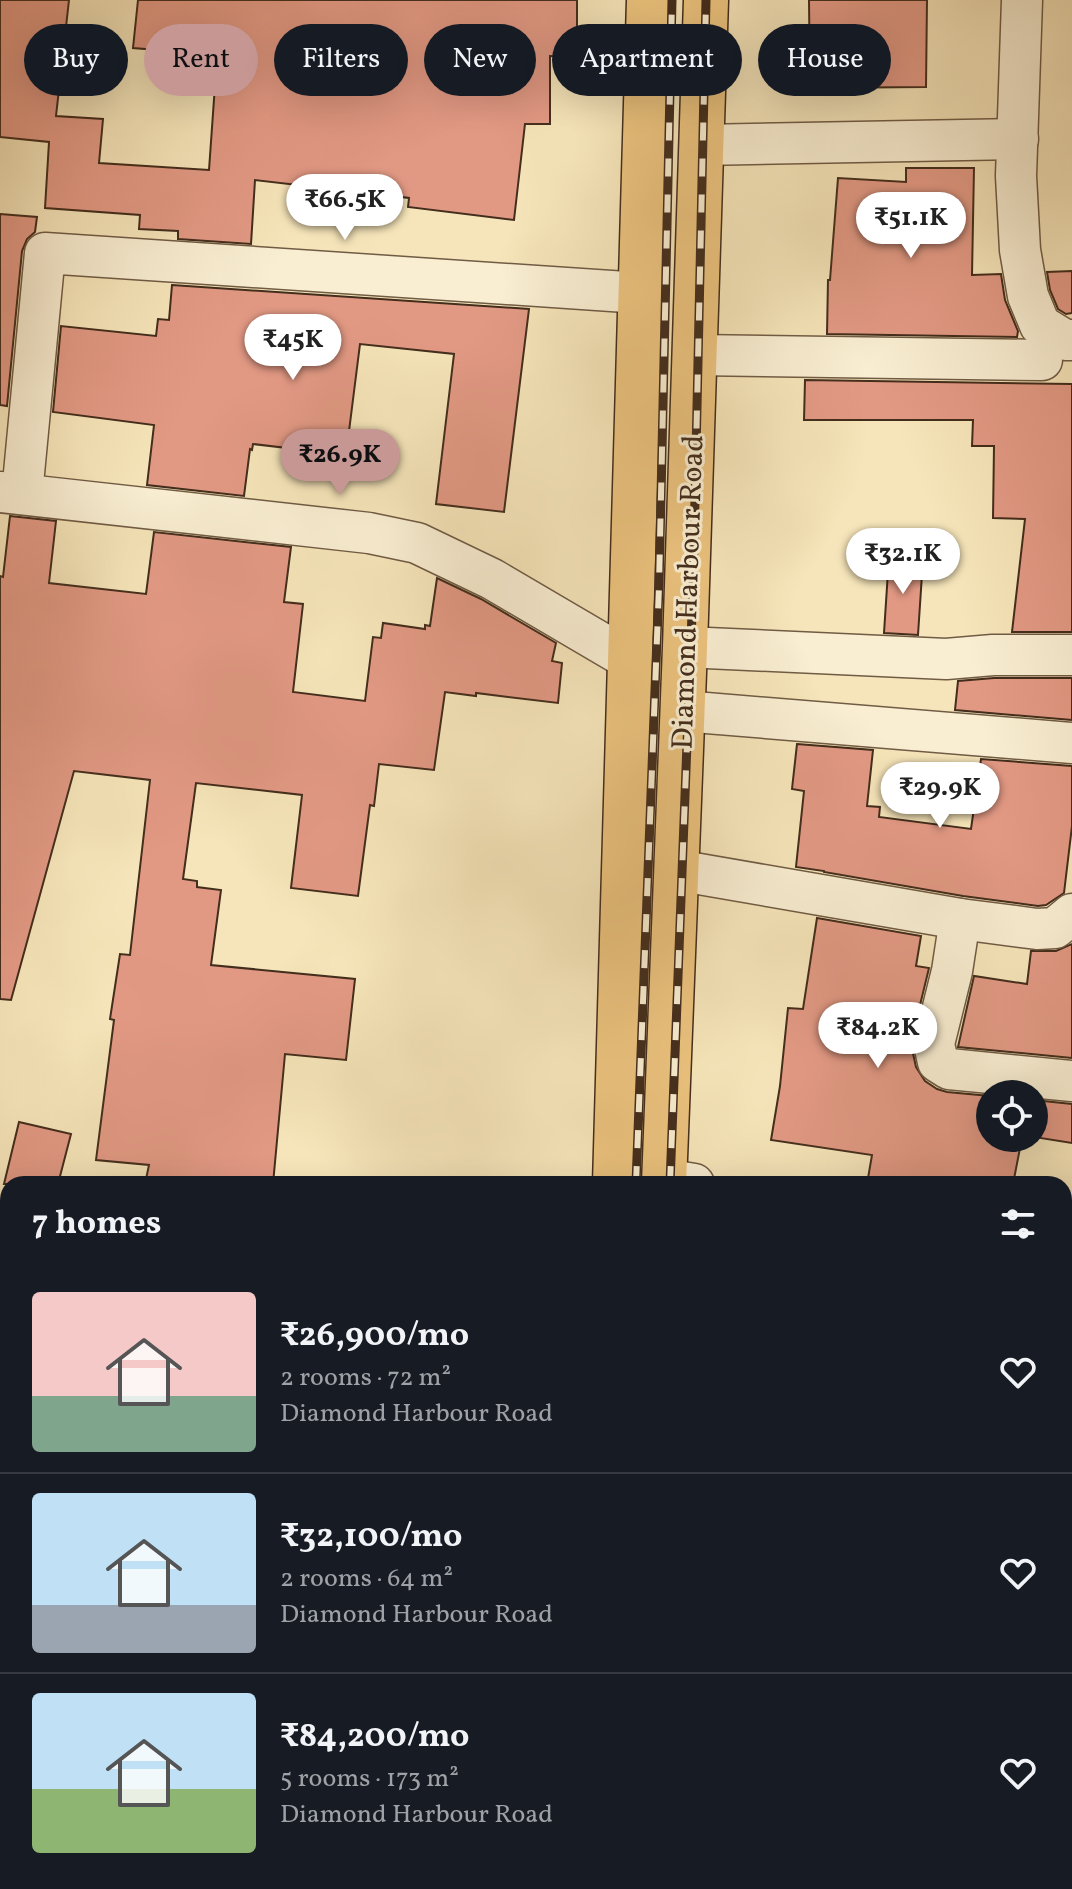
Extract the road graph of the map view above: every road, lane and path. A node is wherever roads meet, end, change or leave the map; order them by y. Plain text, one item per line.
1 (649, 0) edge
2 (706, 0) edge
3 (1022, 0) edge
4 (1018, 139) junction
5 (701, 145) junction
6 (641, 293) junction
7 (1057, 350) edge
8 (695, 355) junction
9 (11, 493) edge
10 (685, 647) junction
11 (1072, 655) edge
12 (630, 660) junction
13 (682, 711) junction
14 (1072, 743) edge
15 (676, 870) junction
16 (1072, 914) edge
17 (960, 919) junction
18 (1072, 1081) edge
19 (615, 1176) edge
20 (674, 1176) edge

1 - 6 highway, Diamond Harbour Road
2 - 5 highway, Diamond Harbour Road
3 - 4 street
4 - 5 street
4 - 7 street
5 - 8 highway, Diamond Harbour Road
6 - 9 street
6 - 12 highway, Diamond Harbour Road
7 - 8 street
8 - 10 highway, Diamond Harbour Road
9 - 12 street
10 - 11 street
10 - 13 highway, Diamond Harbour Road
12 - 19 highway, Diamond Harbour Road
13 - 14 street
13 - 15 highway, Diamond Harbour Road
15 - 17 street
15 - 20 highway, Diamond Harbour Road
16 - 17 street
17 - 18 street

